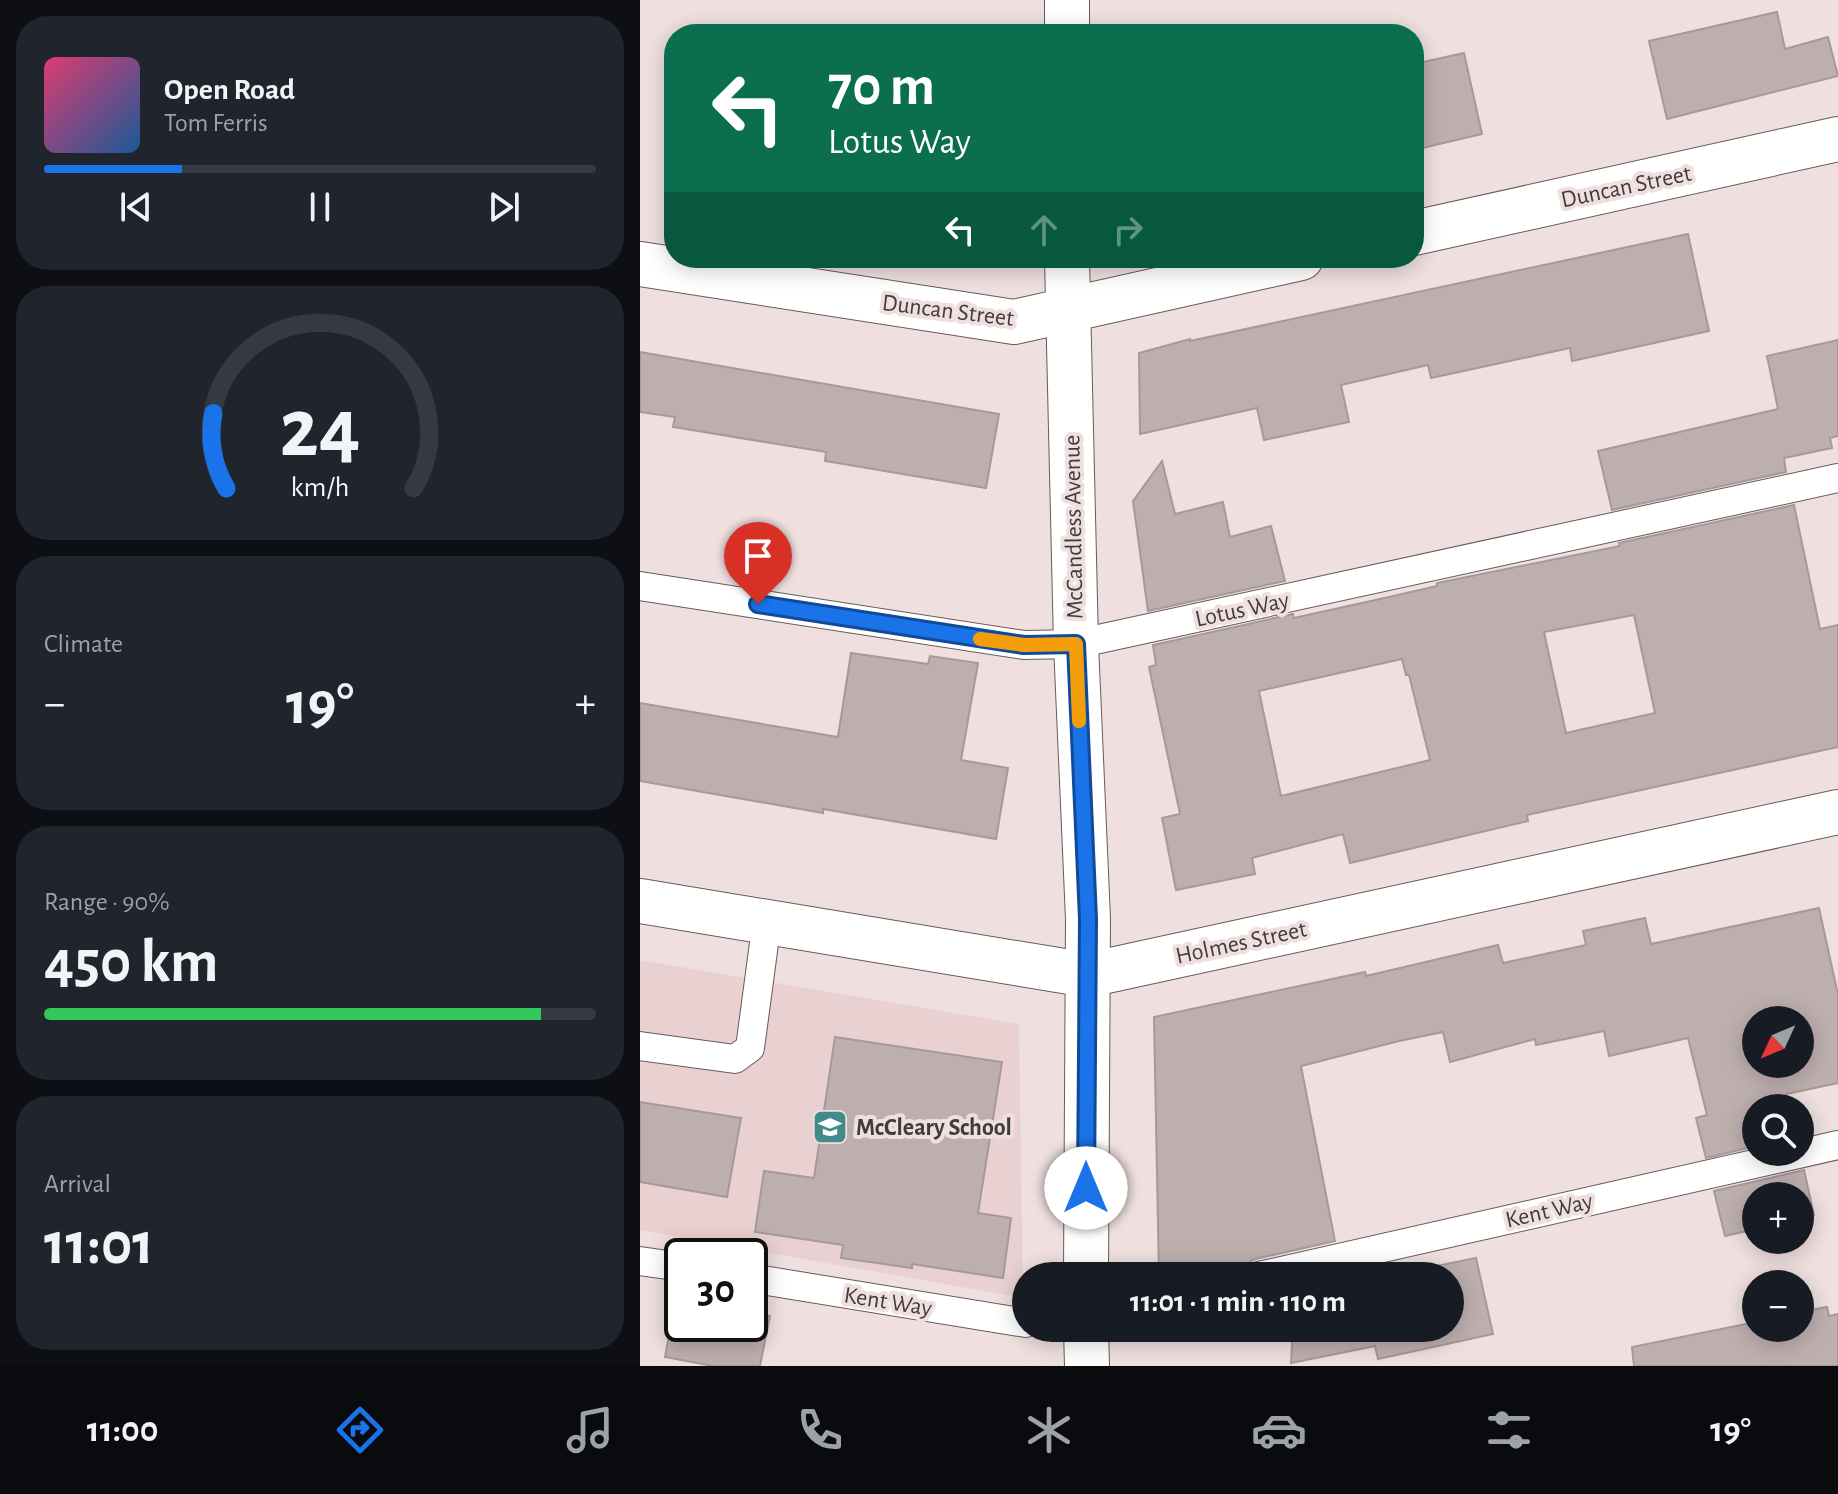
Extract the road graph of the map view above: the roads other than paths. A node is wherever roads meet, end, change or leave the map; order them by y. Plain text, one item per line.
1 (1067, 0) edge
2 (1067, 24) edge
3 (1838, 139) edge
4 (1424, 231) edge
5 (640, 264) edge
6 (664, 268) edge
7 (666, 268) edge
8 (1067, 268) edge
9 (1258, 268) edge
10 (1067, 312) junction
11 (1838, 478) edge
12 (640, 586) edge
13 (1076, 644) junction
14 (1838, 812) edge
15 (640, 901) edge
16 (767, 921) junction
17 (1088, 975) junction
18 (640, 1046) edge
19 (1838, 1145) edge
20 (640, 1261) edge
21 (1086, 1262) edge
22 (1321, 1262) edge
23 (664, 1264) edge
24 (768, 1281) edge
25 (1012, 1321) edge
26 (1086, 1342) edge
27 (1087, 1366) edge

1 - 2 street
3 - 4 street, Duncan Street
5 - 6 street, Duncan Street
7 - 10 street, Duncan Street
8 - 10 street, McCandless Avenue
9 - 10 street, Duncan Street
10 - 13 street, McCandless Avenue
11 - 13 lane, Lotus Way
12 - 13 lane, Lotus Way
13 - 17 street, McCandless Avenue
14 - 17 street, Holmes Street
15 - 16 street, Holmes Street
16 - 17 street, Holmes Street
16 - 18 lane
17 - 21 street, McCandless Avenue
19 - 22 lane, Kent Way
20 - 23 lane
24 - 25 lane, Kent Way
26 - 27 street

